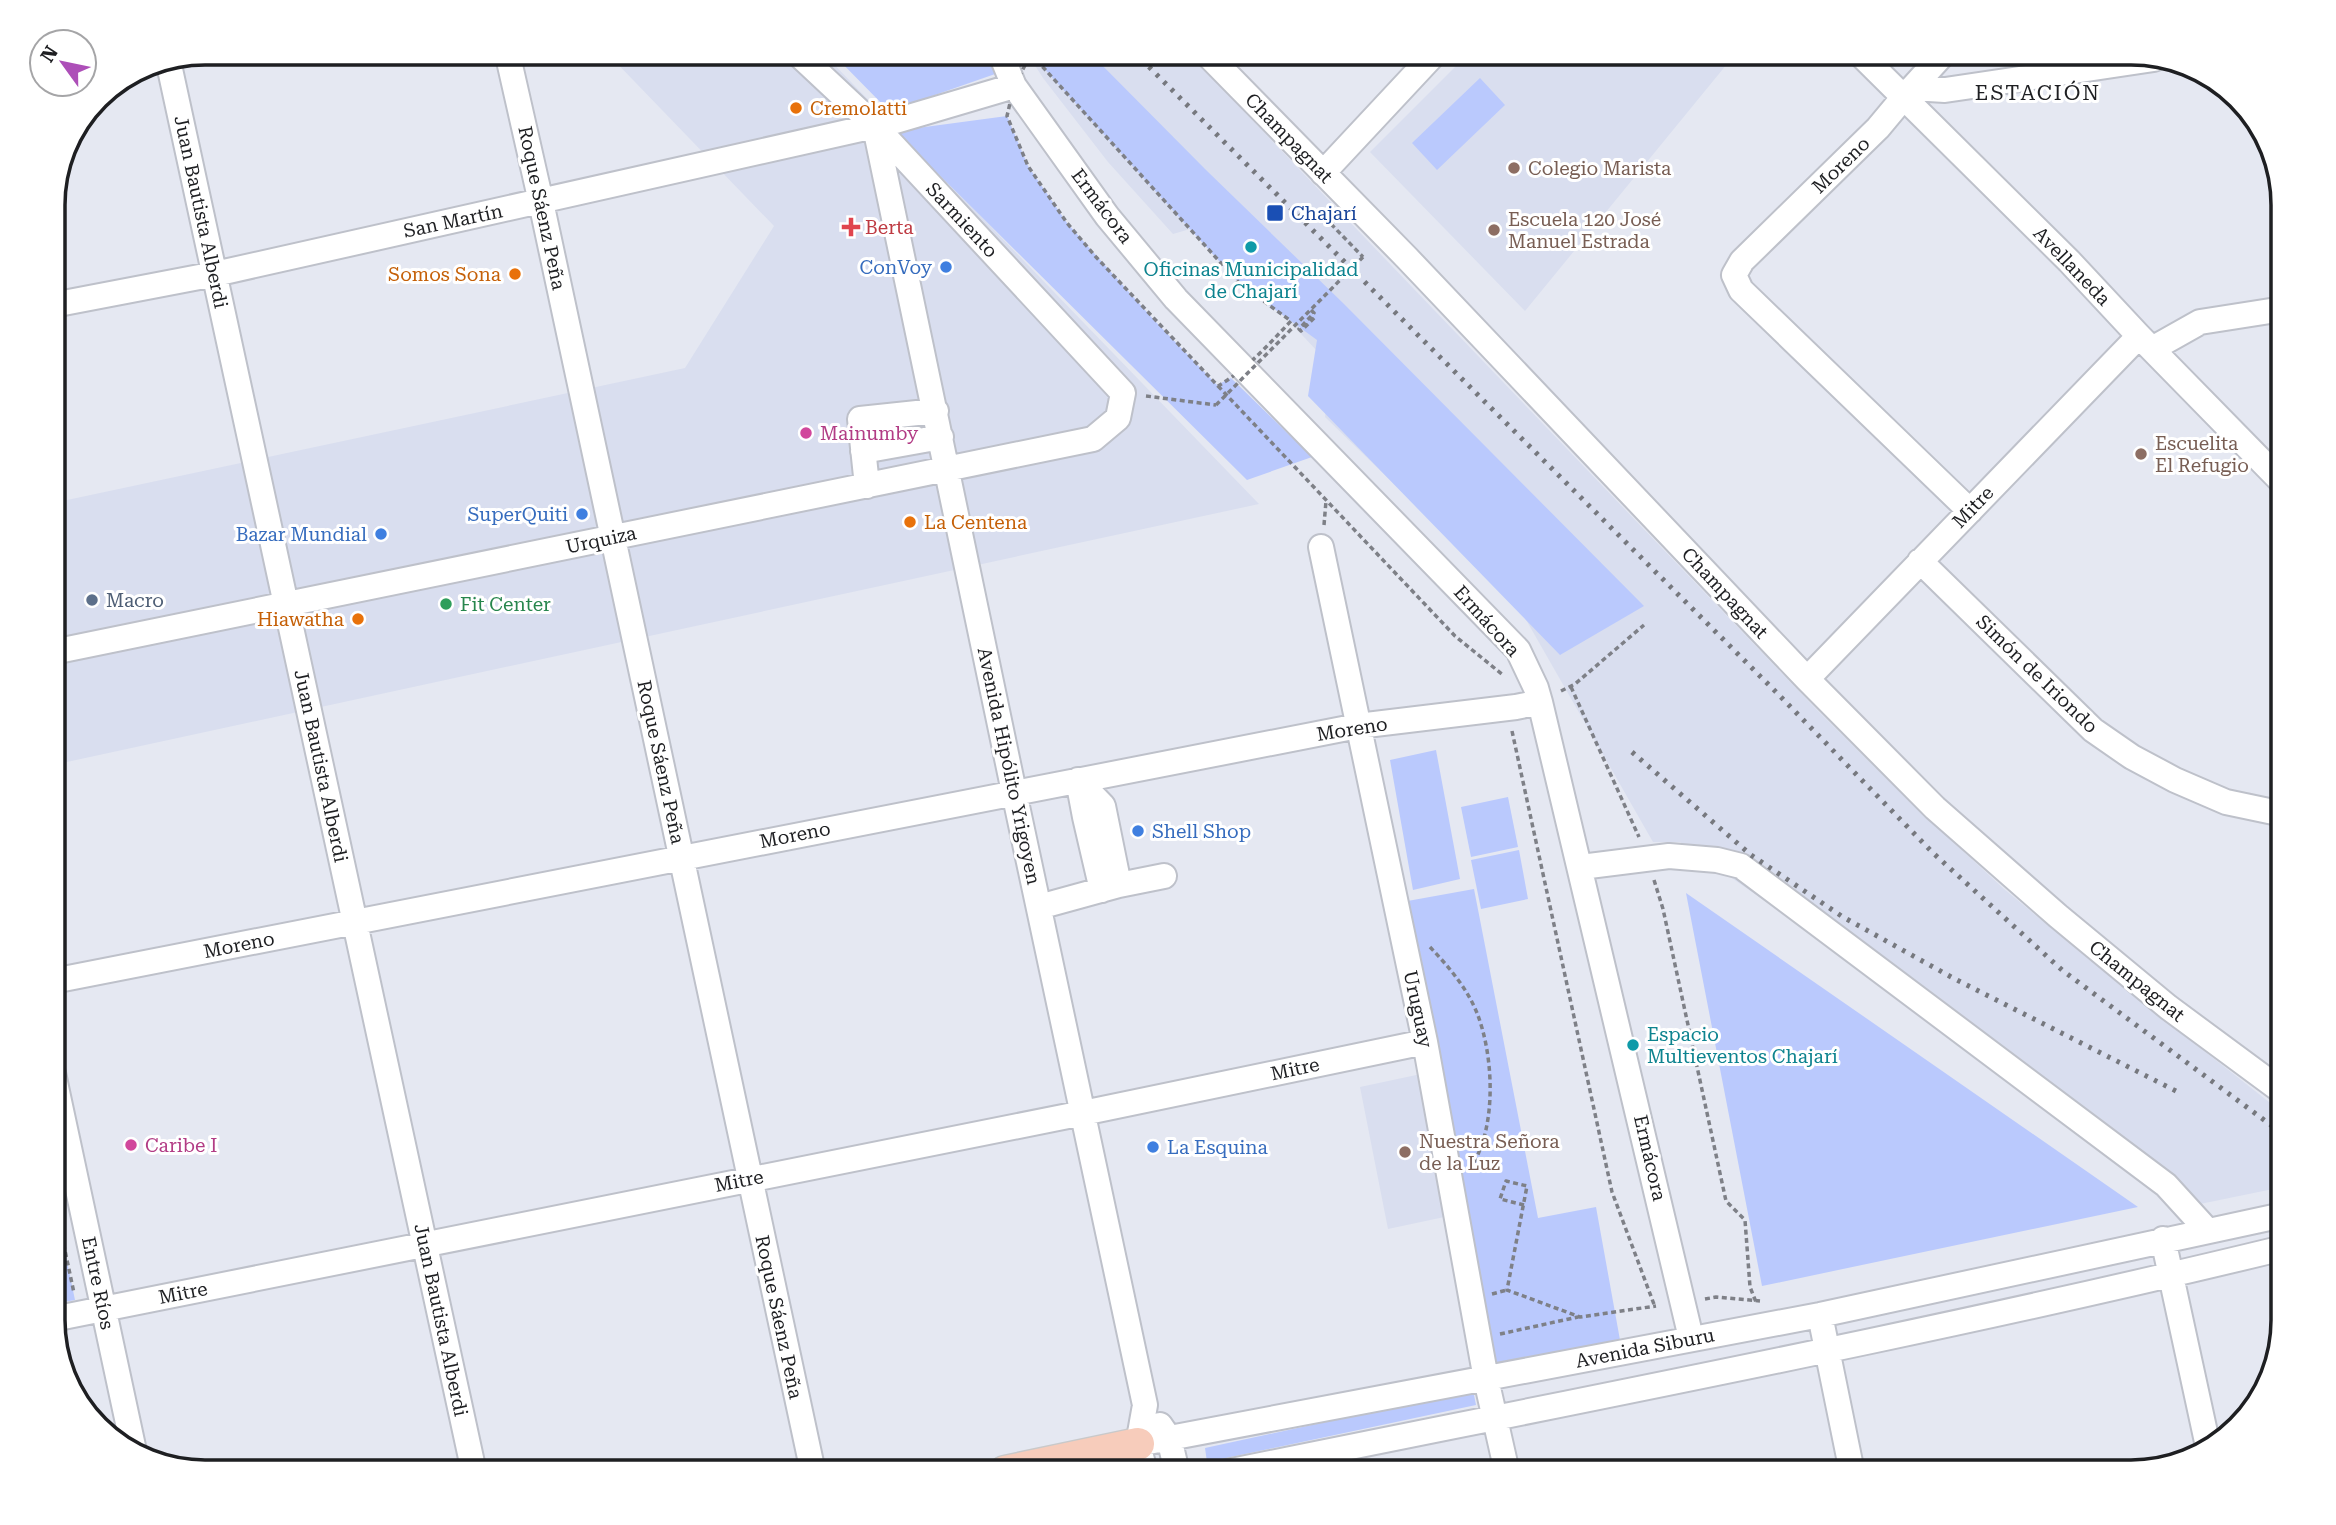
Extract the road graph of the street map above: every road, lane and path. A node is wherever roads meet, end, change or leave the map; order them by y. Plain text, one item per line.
1 (510, 65) edge
2 (810, 65) edge
3 (1005, 65) edge
4 (1218, 65) edge
5 (1424, 65) edge
6 (1874, 65) edge
7 (1933, 65) edge
8 (2114, 65) edge
9 (170, 69) edge
10 (1014, 86) junction
11 (1908, 93) junction
12 (875, 126) junction
13 (1323, 173) junction
14 (541, 202) junction
15 (1337, 218) dead end
16 (215, 274) junction
17 (65, 303) edge
18 (1311, 310) junction
19 (2271, 311) edge
20 (1316, 316) dead end
21 (2146, 343) junction
22 (1218, 386) dead end
23 (1123, 393) junction
24 (936, 411) junction
25 (941, 437) junction
26 (863, 451) junction
27 (948, 469) junction
28 (2271, 470) edge
29 (867, 486) junction
30 (1970, 510) junction
31 (612, 538) junction
32 (1321, 547) dead end
33 (1920, 561) junction
34 (286, 605) junction
35 (1644, 625) dead end
36 (65, 650) edge
37 (1807, 679) junction
38 (1571, 687) junction
39 (1531, 699) junction
40 (1358, 726) junction
41 (1078, 780) junction
42 (1014, 792) junction
43 (2271, 811) edge
44 (681, 858) junction
45 (1648, 858) junction
46 (1581, 867) junction
47 (1164, 876) dead end
48 (1111, 888) junction
49 (1039, 907) junction
50 (355, 922) junction
51 (1429, 946) dead end
52 (65, 979) edge
53 (1425, 1042) junction
54 (2271, 1082) edge
55 (1083, 1113) junction
56 (65, 1128) edge
57 (750, 1179) junction
58 (1452, 1195) junction
59 (1524, 1205) junction
60 (2271, 1218) edge
61 (2207, 1230) junction
62 (2163, 1239) junction
63 (424, 1244) junction
64 (2271, 1251) edge
65 (65, 1252) edge
66 (2172, 1276) junction
67 (1507, 1290) junction
68 (1490, 1294) dead end
69 (1716, 1297) dead end
70 (75, 1300) dead end
71 (1756, 1301) dead end
72 (1684, 1303) junction
73 (1655, 1307) junction
74 (104, 1308) junction
75 (1820, 1315) junction
76 (65, 1316) edge
77 (1692, 1338) junction
78 (1827, 1351) junction
79 (1486, 1380) junction
80 (1145, 1405) junction
81 (1494, 1418) junction
82 (1169, 1438) junction
83 (2206, 1439) edge
84 (132, 1440) edge
85 (1142, 1458) edge
86 (471, 1460) edge
87 (810, 1460) edge
88 (1122, 1460) edge
89 (1174, 1460) edge
90 (1286, 1460) edge
91 (1504, 1460) edge
92 (1850, 1460) edge

1 - 14 street, Roque Sáenz Peña
2 - 12 street, Sarmiento
3 - 10 street, Ermácora
4 - 13 street, Champagnat
5 - 13 street
6 - 11 street, Avellaneda
7 - 11 street, Moreno
8 - 11 street
9 - 16 street, Juan Bautista Alberdi
10 - 12 street, San Martín
10 - 39 street, Ermácora
11 - 21 street, Avellaneda
11 - 30 street, Moreno
12 - 14 street, San Martín
12 - 23 street, Sarmiento
12 - 24 street, Avenida Hipólito Yrigoyen
13 - 37 street, Champagnat
14 - 16 street, San Martín
14 - 31 street, Roque Sáenz Peña
15 - 18 path, bridge
16 - 17 street, San Martín
16 - 34 street, Juan Bautista Alberdi
18 - 20 path
18 - 23 path, bridge
19 - 21 street, Mitre
21 - 28 street, Avellaneda
21 - 30 street, Mitre
22 - 39 path
23 - 27 street, Urquiza
24 - 25 street, Avenida Hipólito Yrigoyen
24 - 26 street
25 - 26 street
25 - 27 street, Avenida Hipólito Yrigoyen
26 - 29 street
27 - 29 street, Urquiza
27 - 42 street, Avenida Hipólito Yrigoyen
29 - 31 street, Urquiza
30 - 33 street, Mitre
31 - 34 street, Urquiza
31 - 44 street, Roque Sáenz Peña
32 - 40 street, Uruguay
33 - 37 street, Mitre
33 - 43 street, Simón de Iriondo
34 - 36 street, Urquiza
34 - 50 street, Juan Bautista Alberdi
35 - 38 path
37 - 54 street, Champagnat
38 - 39 path
38 - 45 path
39 - 40 street, Moreno
39 - 46 street, Ermácora
39 - 73 path
40 - 41 street, Moreno
40 - 53 street, Uruguay
41 - 42 street, Moreno
41 - 48 street
42 - 44 street, Moreno
42 - 49 street, Avenida Hipólito Yrigoyen
44 - 50 street, Moreno
44 - 57 street, Roque Sáenz Peña
45 - 46 street
45 - 61 street
45 - 71 path
46 - 72 street, Ermácora
47 - 48 street
48 - 49 street
49 - 55 street, Avenida Hipólito Yrigoyen
50 - 52 street, Moreno
50 - 63 street, Juan Bautista Alberdi
51 - 58 path
53 - 55 street, Mitre
53 - 58 street, Uruguay
55 - 57 street, Mitre
55 - 80 street, Avenida Hipólito Yrigoyen
56 - 74 street, Entre Ríos
57 - 63 street, Mitre
57 - 87 street, Roque Sáenz Peña
58 - 79 street, Uruguay
59 - 59 path
59 - 67 path
60 - 61 street, Avenida Siburu
61 - 62 street, Avenida Siburu
62 - 66 street
62 - 75 street, Avenida Siburu
63 - 74 street, Mitre
63 - 86 street, Juan Bautista Alberdi
64 - 66 street, Avenida Siburu
65 - 70 path
66 - 78 street, Avenida Siburu
66 - 83 street
67 - 68 path
67 - 73 path
69 - 72 path
72 - 73 path
72 - 77 street, Ermácora
74 - 76 street, Mitre
74 - 84 street, Entre Ríos
75 - 77 street, Avenida Siburu
75 - 78 street
77 - 79 street, Avenida Siburu
78 - 81 street, Avenida Siburu
78 - 92 street
79 - 81 street, Uruguay
79 - 82 street, Avenida Siburu
80 - 82 street, Avenida Hipólito Yrigoyen
80 - 85 street, Avenida Hipólito Yrigoyen
81 - 90 street, Avenida Siburu
81 - 91 street, Uruguay
82 - 85 street, Avenida Siburu
82 - 89 street, Avenida Hipólito Yrigoyen
85 - 88 main road, Avenida Siburu

